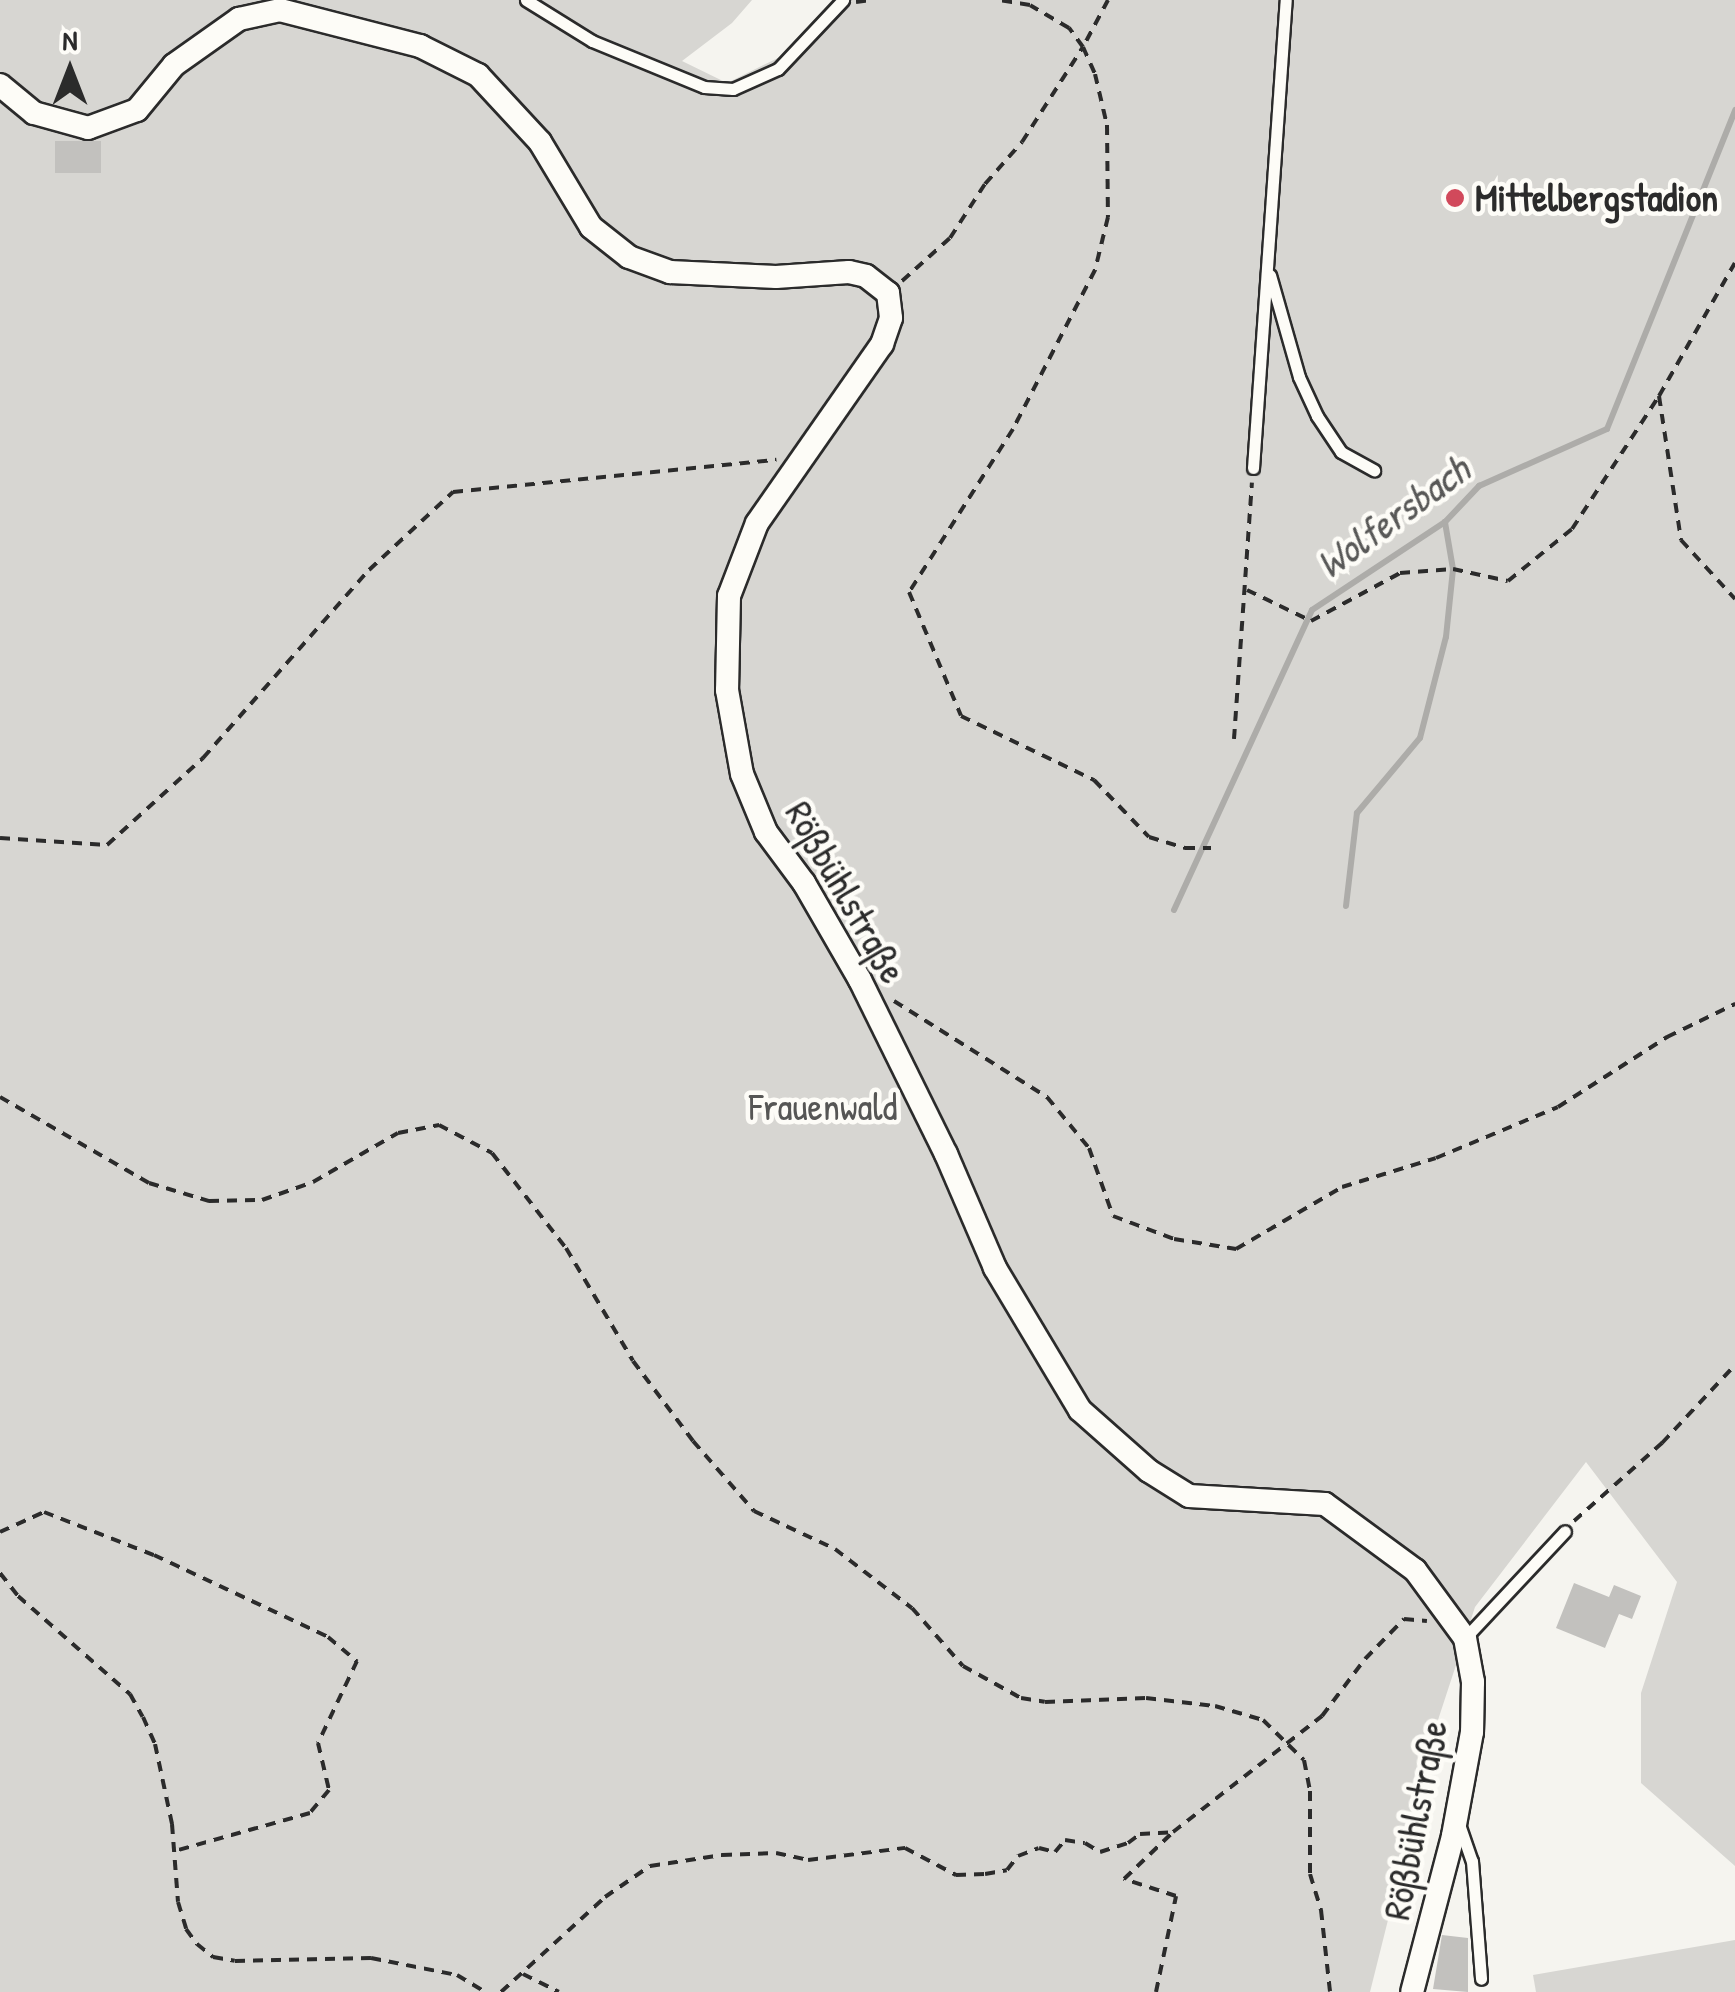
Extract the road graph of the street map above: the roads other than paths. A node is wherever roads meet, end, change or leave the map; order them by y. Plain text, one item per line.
1 (526, 0) edge
2 (843, 0) edge
3 (1286, 0) edge
4 (284, 5) edge
5 (0, 85) edge
6 (1268, 266) junction
7 (1252, 468) road end
8 (1374, 470) dead end
9 (1565, 1530) road end
10 (1465, 1638) junction
11 (1456, 1818) junction
12 (1481, 1979) dead end
13 (1412, 1992) edge

1 - 2 lane
3 - 6 lane
4 - 5 street
4 - 10 street, Rößbühlstraße
6 - 7 lane
6 - 8 lane
9 - 10 lane
10 - 11 street, Rößbühlstraße
11 - 12 lane
11 - 13 street, Rößbühlstraße

